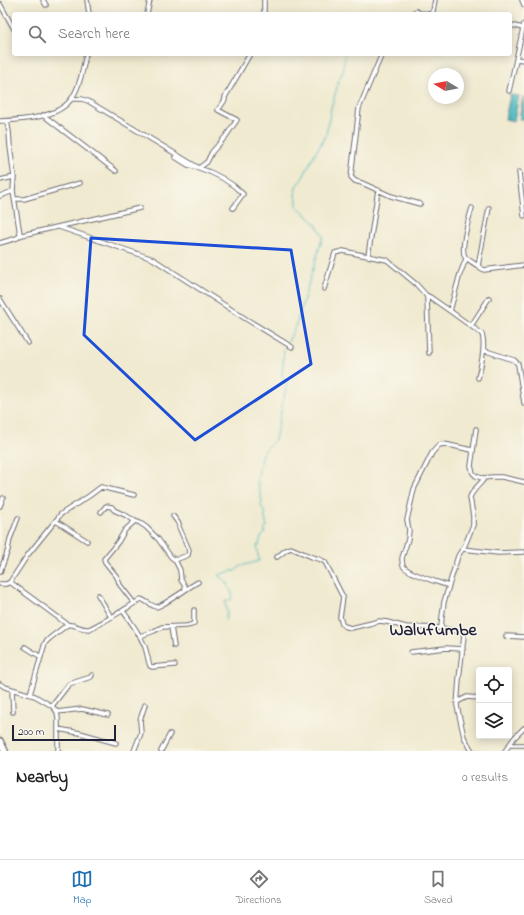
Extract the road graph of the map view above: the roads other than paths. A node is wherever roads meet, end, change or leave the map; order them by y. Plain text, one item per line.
1 (43, 0) edge
2 (87, 0) edge
3 (150, 0) edge
4 (264, 0) edge
5 (435, 0) edge
6 (522, 0) edge
7 (0, 4) edge
8 (46, 5) dead end
9 (524, 5) edge
10 (89, 12) edge
11 (148, 12) edge
12 (264, 12) edge
13 (432, 12) edge
14 (12, 25) edge
15 (512, 25) edge
16 (524, 26) edge
17 (85, 56) edge
18 (249, 56) edge
19 (381, 56) edge
20 (516, 59) junction
21 (524, 60) edge
22 (509, 91) dead end
23 (72, 99) junction
24 (43, 115) junction
25 (0, 121) edge
26 (7, 121) junction
27 (175, 157) dead end
28 (199, 168) junction
29 (116, 171) dead end
30 (519, 172) dead end
31 (14, 177) junction
32 (0, 180) edge
33 (80, 183) dead end
34 (378, 190) junction
35 (13, 191) junction
36 (0, 196) edge
37 (15, 199) junction
38 (420, 204) dead end
39 (140, 208) dead end
40 (233, 208) dead end
41 (472, 208) dead end
42 (489, 208) dead end
43 (524, 216) edge
44 (59, 227) junction
45 (21, 235) junction
46 (0, 243) edge
47 (368, 256) junction
48 (466, 259) junction
49 (524, 264) edge
50 (478, 266) junction
51 (324, 289) dead end
52 (426, 295) junction
53 (489, 298) dead end
54 (0, 299) edge
55 (450, 310) junction
56 (471, 326) junction
57 (28, 343) dead end
58 (292, 348) dead end
59 (483, 350) junction
60 (429, 354) dead end
61 (478, 378) dead end
62 (524, 402) edge
63 (476, 429) dead end
64 (472, 450) junction
65 (485, 478) junction
66 (524, 482) edge
67 (134, 495) dead end
68 (3, 498) dead end
69 (0, 506) edge
70 (100, 512) dead end
71 (173, 516) dead end
72 (18, 518) dead end
73 (56, 521) junction
74 (135, 521) junction
75 (87, 541) dead end
76 (463, 549) junction
77 (524, 552) edge
78 (277, 557) dead end
79 (175, 560) junction
80 (0, 572) edge
81 (10, 582) junction
82 (198, 582) dead end
83 (0, 584) edge
84 (449, 586) junction
85 (185, 589) junction
86 (98, 595) dead end
87 (134, 603) junction
88 (194, 610) dead end
89 (123, 611) junction
90 (111, 617) junction
91 (68, 624) junction
92 (170, 626) junction
93 (441, 628) junction
94 (140, 636) junction
95 (506, 636) dead end
96 (524, 637) edge
97 (174, 646) dead end
98 (25, 647) dead end
99 (463, 649) junction
100 (411, 652) dead end
101 (41, 657) junction
102 (175, 665) dead end
103 (92, 675) dead end
104 (0, 684) edge
105 (12, 689) junction
106 (30, 694) junction
107 (476, 698) edge
108 (457, 702) junction
109 (145, 705) dead end
110 (52, 706) junction
111 (13, 712) dead end
112 (57, 712) junction
113 (108, 715) dead end
114 (524, 728) edge
115 (58, 729) junction
116 (170, 734) dead end
117 (0, 741) edge
118 (116, 743) dead end
119 (509, 745) junction
120 (524, 745) edge
121 (5, 751) edge
122 (58, 751) edge
123 (134, 751) edge
124 (161, 751) edge
125 (472, 751) edge
126 (505, 751) edge

1 - 8 street
2 - 10 street
3 - 11 street
4 - 12 street
5 - 13 street
6 - 9 street
7 - 14 street
15 - 16 street
16 - 20 street
17 - 23 street
18 - 28 street
19 - 34 street
20 - 21 street
20 - 22 street
23 - 24 street
23 - 28 street
24 - 26 street
24 - 29 street
25 - 26 street
26 - 31 street
27 - 28 street
28 - 40 street
30 - 43 street
31 - 32 street
31 - 35 street
33 - 37 street
34 - 38 street
34 - 47 street
35 - 36 street
35 - 37 street
37 - 45 street
39 - 44 street
41 - 48 street
42 - 50 street
44 - 45 street
44 - 58 street
45 - 46 street
47 - 51 street
47 - 52 street
48 - 50 street
48 - 55 street
49 - 50 street
52 - 55 street
52 - 60 street
53 - 56 street
54 - 57 street
55 - 56 street
56 - 59 street
59 - 61 street
59 - 62 street
63 - 64 street
64 - 65 street
64 - 84 street
65 - 66 street
65 - 76 street
67 - 73 street
68 - 69 street
70 - 74 street
71 - 79 street
72 - 80 street
73 - 75 street
73 - 81 street
74 - 79 street
74 - 87 street
76 - 77 street
76 - 84 street
78 - 93 street
79 - 85 street
81 - 83 street
81 - 91 street
82 - 85 street
84 - 93 street
85 - 87 street
86 - 90 street
87 - 89 street
88 - 92 street
89 - 90 street
89 - 94 street
90 - 91 street
91 - 101 street
92 - 94 street
92 - 97 street
93 - 99 street
94 - 102 street
95 - 96 street
98 - 101 street
99 - 100 street
99 - 108 street
101 - 106 street
103 - 110 street
104 - 105 street
105 - 106 street
105 - 111 street
106 - 110 street
107 - 108 street
108 - 125 street
109 - 123 street
110 - 112 street
112 - 113 street
112 - 115 street
114 - 119 street
115 - 118 street
115 - 122 street
116 - 124 street
117 - 121 main road
119 - 120 street
119 - 126 street

